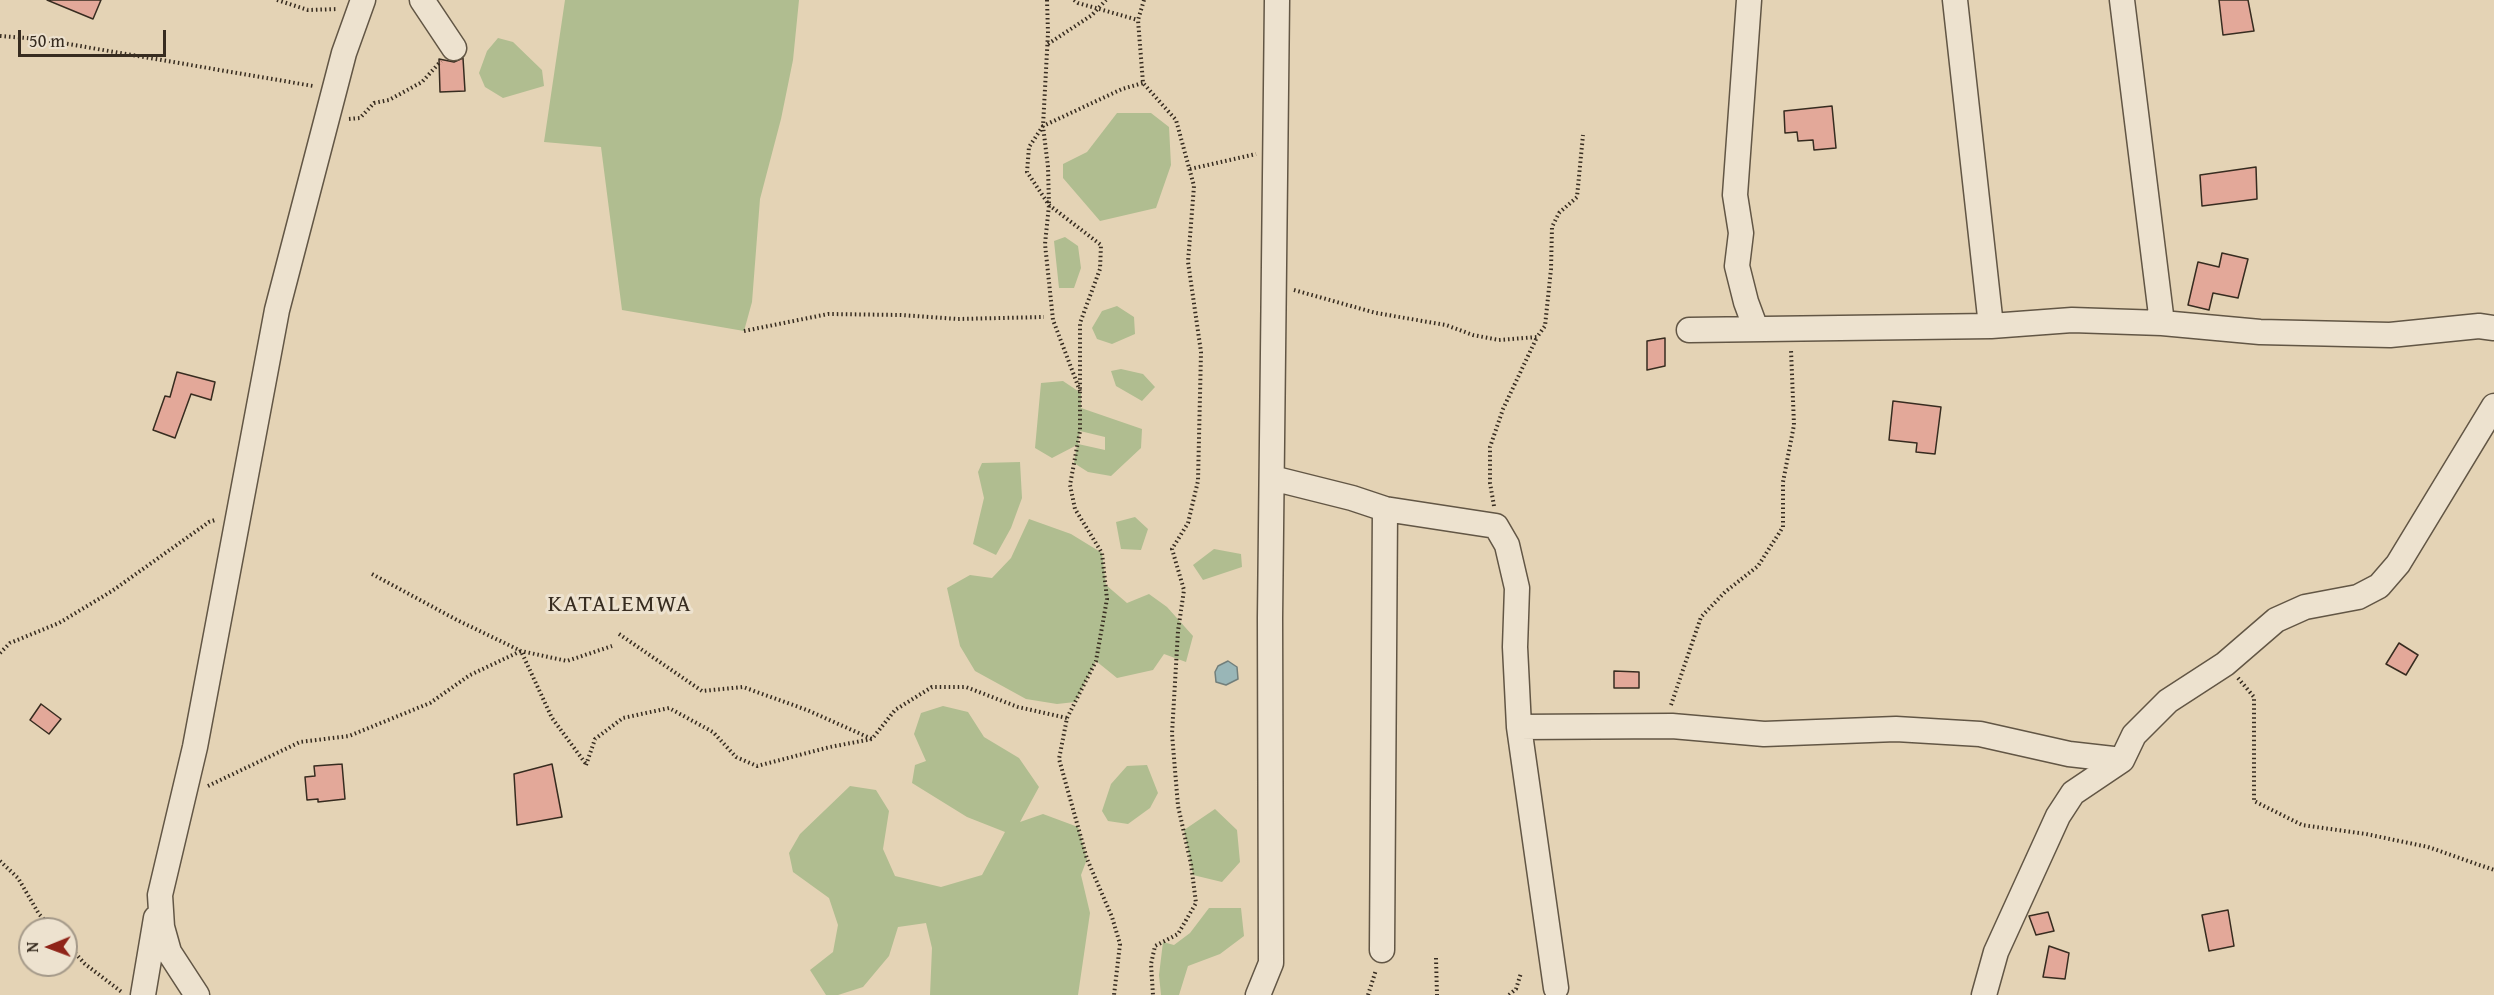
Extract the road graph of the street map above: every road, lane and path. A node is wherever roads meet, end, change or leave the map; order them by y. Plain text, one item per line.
1 (277, 0) edge
2 (422, 0) edge
3 (1047, 0) edge
4 (1074, 0) edge
5 (1106, 0) edge
6 (1144, 0) edge
7 (1277, 0) edge
8 (1749, 0) edge
9 (1955, 0) edge
10 (2122, 0) edge
11 (361, 6) edge
12 (1099, 8) junction
13 (1137, 20) junction
14 (0, 36) edge
15 (1047, 45) junction
16 (454, 48) joint
17 (1143, 83) junction
18 (334, 90) junction
19 (325, 123) junction
20 (1043, 126) junction
21 (1583, 135) dead end
22 (1276, 150) junction
23 (1190, 169) junction
24 (1049, 205) junction
25 (1274, 281) junction
26 (1044, 317) dead end
27 (2162, 323) junction
28 (1991, 326) junction
29 (2494, 328) edge
30 (1756, 329) junction
31 (1789, 329) junction
32 (1689, 330) dead end
33 (744, 331) dead end
34 (1537, 337) junction
35 (1081, 393) junction
36 (2494, 406) edge
37 (1272, 478) junction
38 (1385, 509) junction
39 (239, 514) junction
40 (1496, 526) junction
41 (372, 574) dead end
42 (619, 634) dead end
43 (612, 646) dead end
44 (521, 651) junction
45 (0, 653) edge
46 (2225, 664) junction
47 (1066, 718) junction
48 (1664, 726) junction
49 (1519, 727) junction
50 (872, 739) junction
51 (2122, 760) junction
52 (182, 799) junction
53 (0, 861) edge
54 (2494, 870) edge
55 (160, 895) junction
56 (42, 917) edge
57 (1382, 950) joint
58 (78, 956) edge
59 (1436, 958) dead end
60 (1521, 973) dead end
61 (1556, 988) dead end
62 (126, 995) edge
63 (143, 995) edge
64 (197, 995) edge
65 (1114, 995) edge
66 (1153, 995) edge
67 (1258, 995) edge
68 (1368, 995) edge
69 (1437, 995) edge
70 (1509, 995) edge
71 (1984, 995) edge

1 - 11 path
2 - 16 street
3 - 15 path
4 - 12 path
5 - 12 path
6 - 13 path
7 - 22 street
8 - 30 street
9 - 28 street
10 - 27 street
11 - 18 street
12 - 13 path
12 - 15 path
13 - 17 path
14 - 18 path
15 - 20 path
16 - 19 path
17 - 20 path
17 - 23 path
18 - 19 street
19 - 39 street
20 - 24 path
20 - 24 path
21 - 34 path
22 - 23 path
22 - 25 street
23 - 66 path
24 - 35 path
24 - 35 path
25 - 34 path
25 - 37 street
26 - 33 path
27 - 28 street
27 - 29 street
28 - 31 street
30 - 31 street
30 - 32 street
31 - 48 path
34 - 40 path
35 - 47 path
36 - 46 street
37 - 38 street
37 - 67 street
38 - 40 street
38 - 57 street
39 - 45 path
39 - 52 street
40 - 49 street
41 - 44 path
42 - 50 path
43 - 44 path
44 - 50 path
44 - 52 path
46 - 51 street
46 - 54 path
47 - 50 path
47 - 65 path
48 - 49 street
48 - 51 street
49 - 61 street
51 - 71 street
52 - 55 street
53 - 56 path
55 - 63 street
55 - 64 street
57 - 68 path
58 - 62 path
59 - 69 path
60 - 70 path

